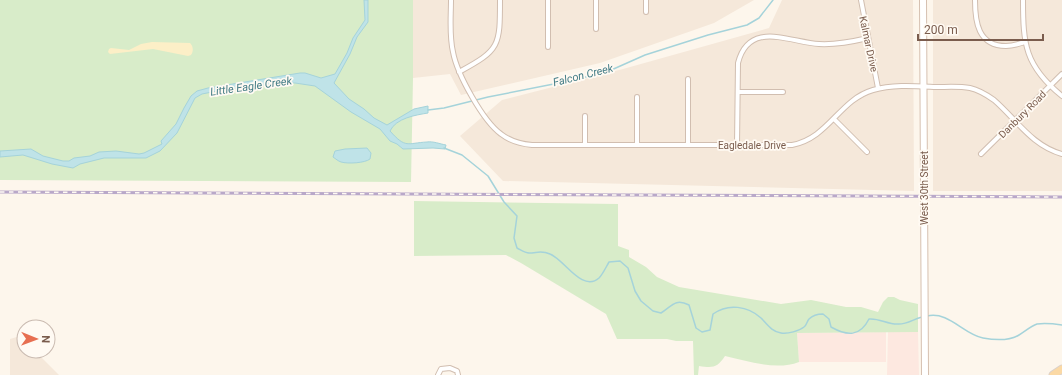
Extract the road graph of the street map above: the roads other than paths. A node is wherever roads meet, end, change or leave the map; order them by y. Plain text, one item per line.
1 (451, 0) edge
2 (500, 0) edge
3 (548, 0) edge
4 (596, 0) edge
5 (646, 0) edge
6 (861, 0) edge
7 (923, 0) edge
8 (975, 0) edge
9 (1023, 0) edge
10 (646, 12) dead end
11 (596, 29) dead end
12 (868, 38) junction
13 (1025, 42) junction
14 (548, 47) dead end
15 (459, 72) junction
16 (1062, 74) edge
17 (688, 79) dead end
18 (1050, 85) junction
19 (924, 86) junction
20 (878, 88) junction
21 (738, 92) junction
22 (783, 92) dead end
23 (1062, 96) edge
24 (637, 97) dead end
25 (585, 116) dead end
26 (834, 119) junction
27 (1015, 121) junction
28 (585, 145) junction
29 (637, 145) junction
30 (688, 145) junction
31 (737, 145) junction
32 (867, 152) dead end
33 (981, 154) dead end
34 (1062, 154) edge
35 (1062, 369) edge
36 (438, 375) edge
37 (458, 375) edge
38 (924, 375) edge
39 (1054, 375) edge

1 - 15 street, Eagledale Drive
2 - 15 street
3 - 14 street
4 - 11 street
5 - 10 street
6 - 12 street, Kalmar Drive
7 - 19 main road, West 30th Street
8 - 13 street
9 - 13 street
12 - 20 street, Kalmar Drive
12 - 21 street
13 - 18 street
15 - 28 street, Eagledale Drive
16 - 18 street, Danbury Road
17 - 30 street
18 - 23 street
18 - 27 street, Danbury Road
19 - 20 street, Eagledale Drive
19 - 27 street, Eagledale Drive
19 - 38 main road, West 30th Street
20 - 26 street, Eagledale Drive
21 - 22 street
21 - 31 street
24 - 29 street
25 - 28 street
26 - 31 street, Eagledale Drive
26 - 32 street
27 - 33 street, Danbury Road
27 - 34 street, Eagledale Drive
28 - 29 street, Eagledale Drive
29 - 30 street, Eagledale Drive
30 - 31 street, Eagledale Drive
35 - 39 main road
36 - 37 street

